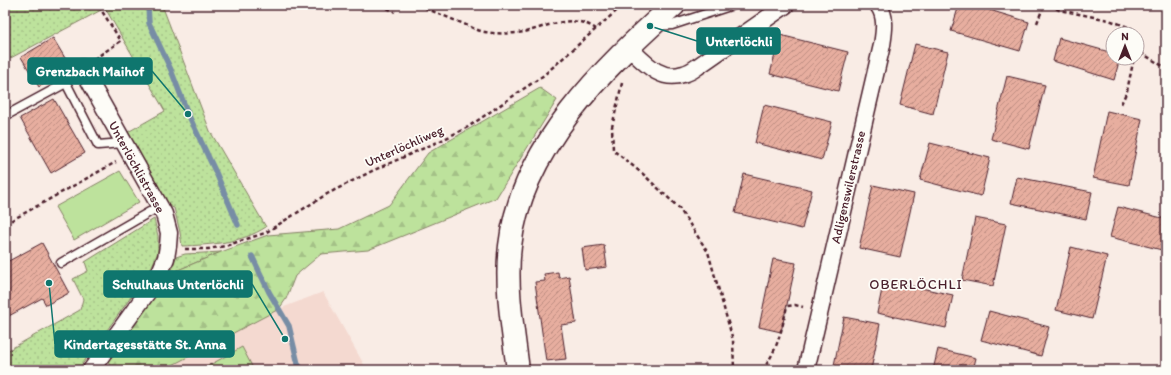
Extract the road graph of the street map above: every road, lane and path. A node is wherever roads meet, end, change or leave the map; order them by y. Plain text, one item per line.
1 (10, 5) edge
2 (98, 5) edge
3 (381, 5) edge
4 (419, 5) edge
5 (623, 5) edge
6 (674, 5) edge
7 (733, 5) edge
8 (786, 5) edge
9 (878, 5) edge
10 (1044, 5) edge
11 (1050, 5) edge
12 (723, 7) edge
13 (5, 8) edge
14 (395, 12) dead end
15 (1037, 23) dead end
16 (650, 26) junction
17 (1126, 26) edge
18 (596, 29) junction
19 (628, 47) junction
20 (1145, 55) edge
21 (1132, 66) edge
22 (82, 68) joint
23 (1166, 68) edge
24 (623, 77) dead end
25 (1121, 104) dead end
26 (5, 116) edge
27 (1166, 120) edge
28 (1164, 125) dead end
29 (127, 149) junction
30 (160, 206) junction
31 (5, 224) edge
32 (168, 246) junction
33 (61, 263) dead end
34 (819, 311) junction
35 (91, 370) edge
36 (518, 370) edge
37 (734, 370) edge
38 (762, 370) edge
39 (806, 370) edge

1 - 13 path
2 - 22 path
3 - 14 path
4 - 18 path
5 - 18 path, Unterlöchliweg
6 - 16 main road
7 - 12 lane
8 - 19 street
9 - 34 street, Adligenswilerstrasse
10 - 15 path
11 - 17 path
12 - 16 lane
16 - 19 main road
18 - 32 path, Unterlöchliweg
19 - 36 main road
20 - 23 path
21 - 25 path
22 - 29 street, Unterlöchlistrasse
24 - 37 path
26 - 29 lane
27 - 28 path
29 - 30 street, Unterlöchlistrasse
29 - 31 path
30 - 32 street, Unterlöchlistrasse
30 - 33 lane
32 - 35 street, Unterlöchlistrasse
34 - 38 path
34 - 39 street, Adligenswilerstrasse

